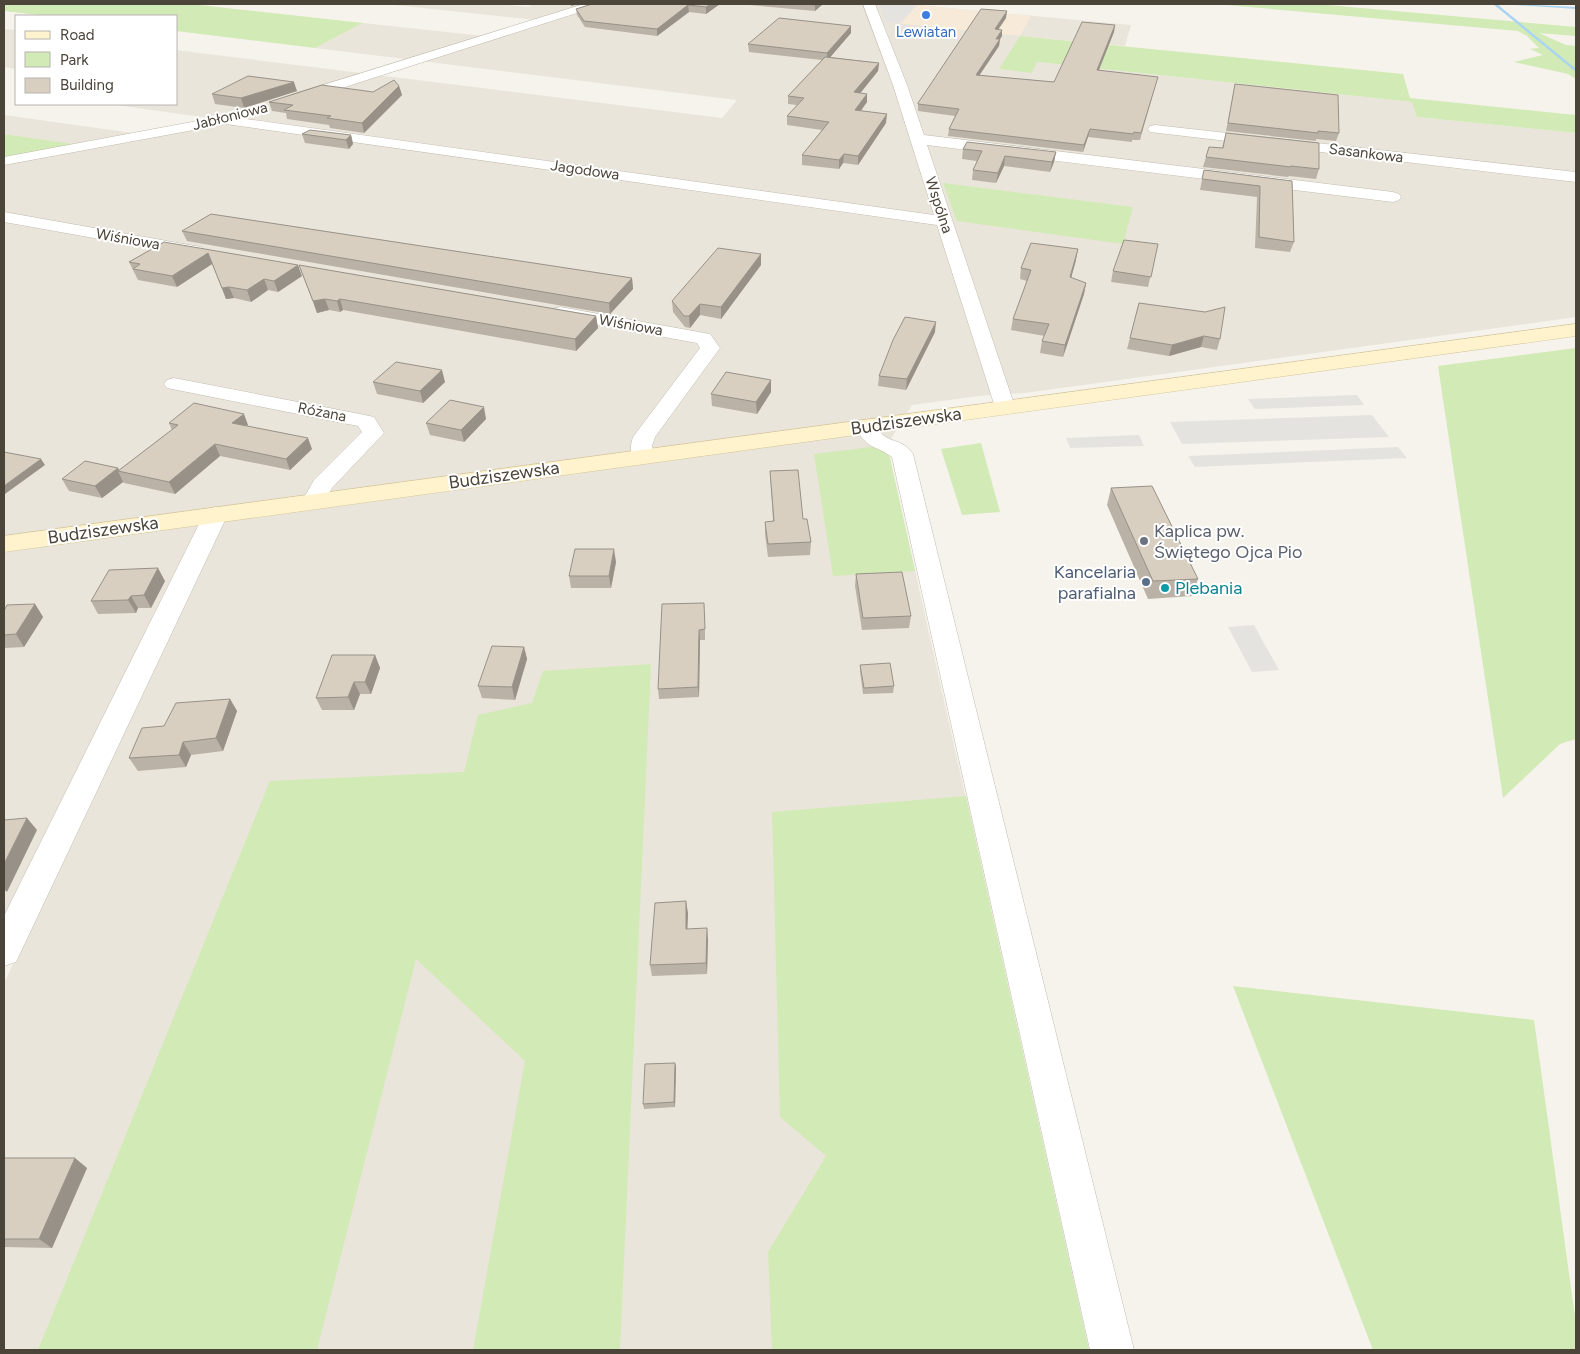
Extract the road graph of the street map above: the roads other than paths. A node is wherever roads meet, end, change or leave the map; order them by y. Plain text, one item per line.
1 (595, 4) edge
2 (869, 4) edge
3 (284, 102) edge
4 (259, 110) dead end
5 (226, 120) junction
6 (1155, 129) dead end
7 (917, 139) junction
8 (4, 161) edge
9 (1576, 177) edge
10 (1393, 197) dead end
11 (4, 217) edge
12 (945, 221) junction
13 (211, 254) edge
14 (546, 311) edge
15 (1576, 330) edge
16 (174, 384) dead end
17 (1005, 407) junction
18 (865, 426) junction
19 (643, 456) junction
20 (314, 501) junction
21 (216, 514) junction
22 (4, 544) edge
23 (4, 951) edge
24 (1112, 1350) edge

1 - 3 street, Jabłoniowa
2 - 7 street, Wspólna
4 - 5 street, Jabłoniowa
5 - 8 street, Jabłoniowa
5 - 12 street, Jagodowa
6 - 9 street, Sasankowa
7 - 10 street
7 - 12 street, Wspólna
11 - 13 street, Wiśniowa
12 - 17 street, Wspólna
14 - 19 street, Wiśniowa
15 - 17 street, Budziszewska
16 - 20 street, Różana
17 - 18 street, Budziszewska
18 - 19 street, Budziszewska
18 - 24 street
19 - 20 street, Budziszewska
20 - 21 street, Budziszewska
21 - 22 street, Budziszewska
21 - 23 street

